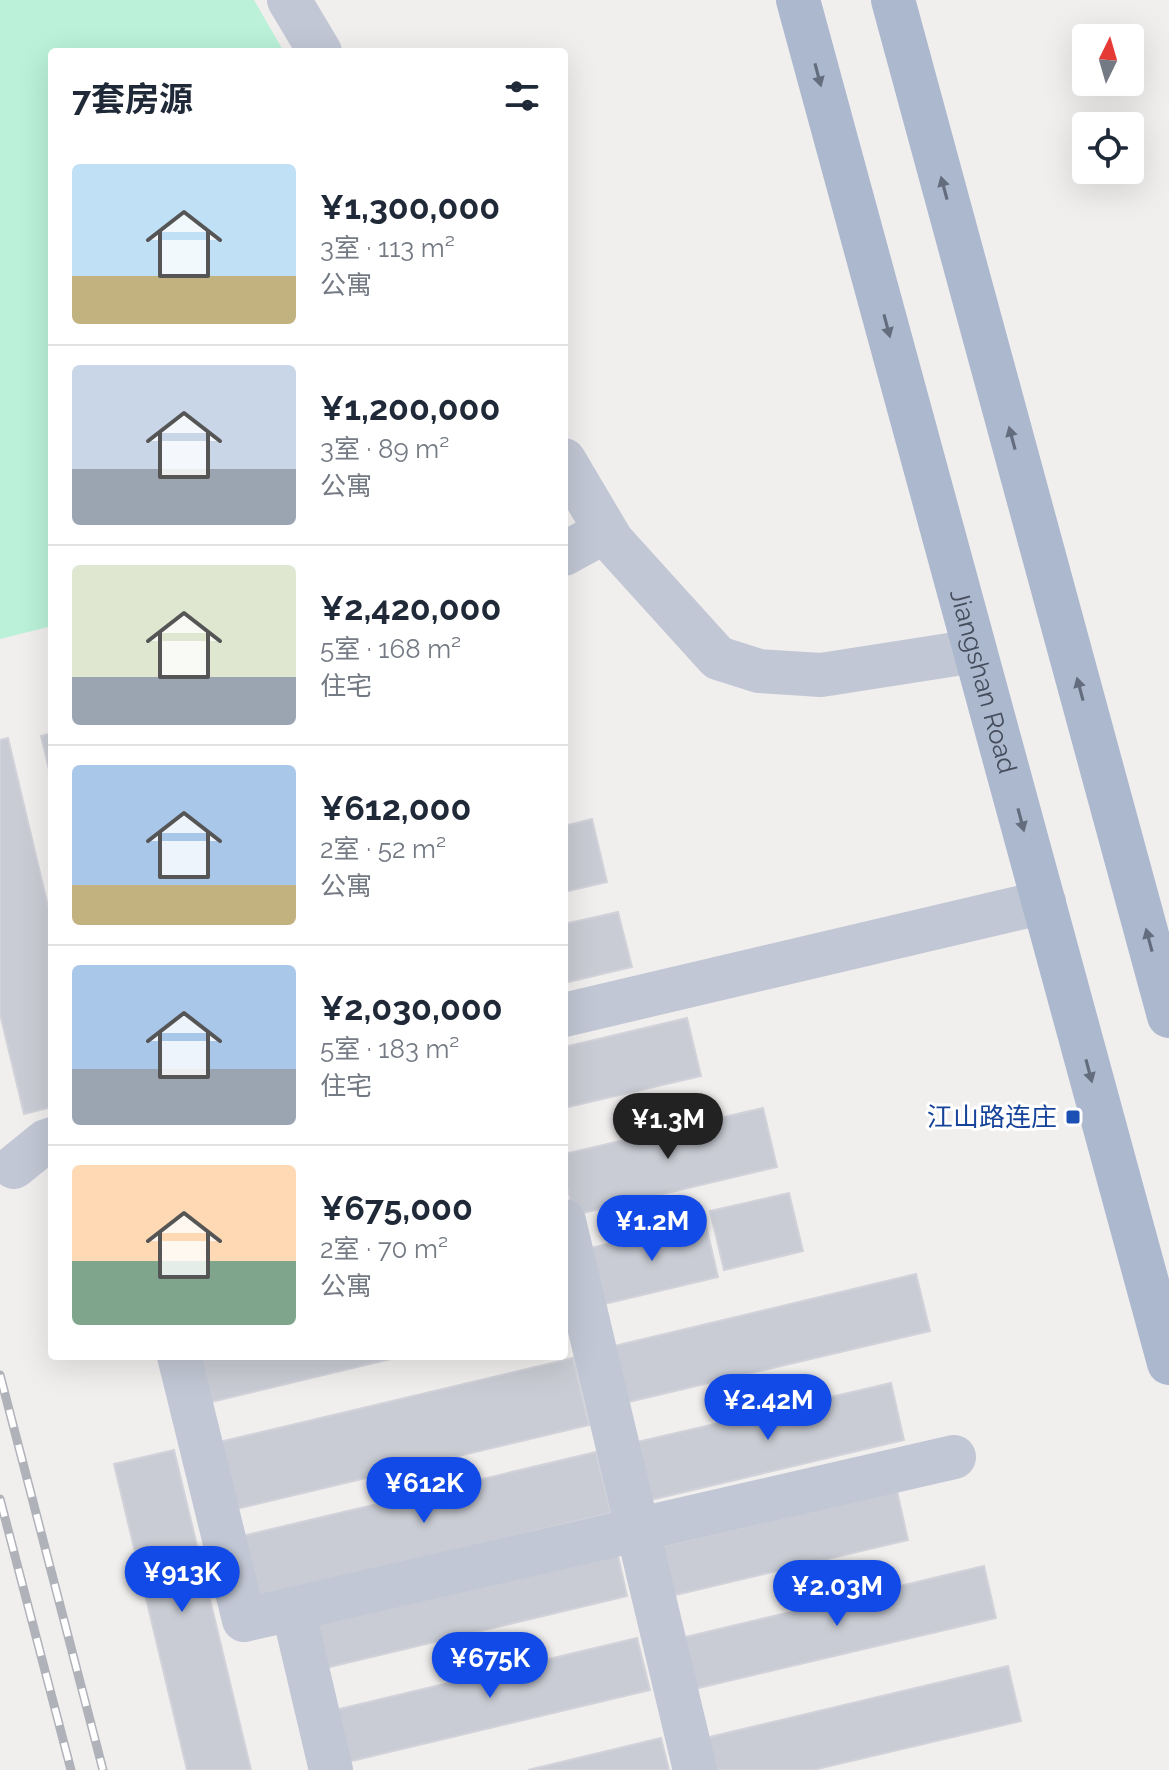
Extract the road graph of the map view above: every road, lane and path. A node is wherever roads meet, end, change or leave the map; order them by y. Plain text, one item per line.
1 (289, 0) edge
2 (798, 0) edge
3 (893, 0) edge
4 (318, 48) edge
5 (568, 467) edge
6 (606, 531) junction
7 (568, 552) edge
8 (975, 651) junction
9 (1044, 902) junction
10 (568, 1014) edge
11 (1169, 1016) edge
12 (48, 1140) edge
13 (14, 1167) dead end
14 (568, 1238) edge
15 (180, 1360) edge
16 (1169, 1363) edge
17 (954, 1457) dead end
18 (638, 1529) junction
19 (293, 1609) junction
20 (331, 1770) edge
21 (695, 1770) edge

1 - 4 street
2 -> 8 main road, Jiangshan Road
11 -> 3 main road
5 - 6 street
6 - 7 street
6 - 8 street
8 -> 9 main road, Jiangshan Road
9 - 10 street
9 -> 16 main road, Jiangshan Road
12 - 13 street
14 - 18 street
15 - 19 street
17 - 18 street
18 - 19 street
18 - 21 street
19 - 20 street

